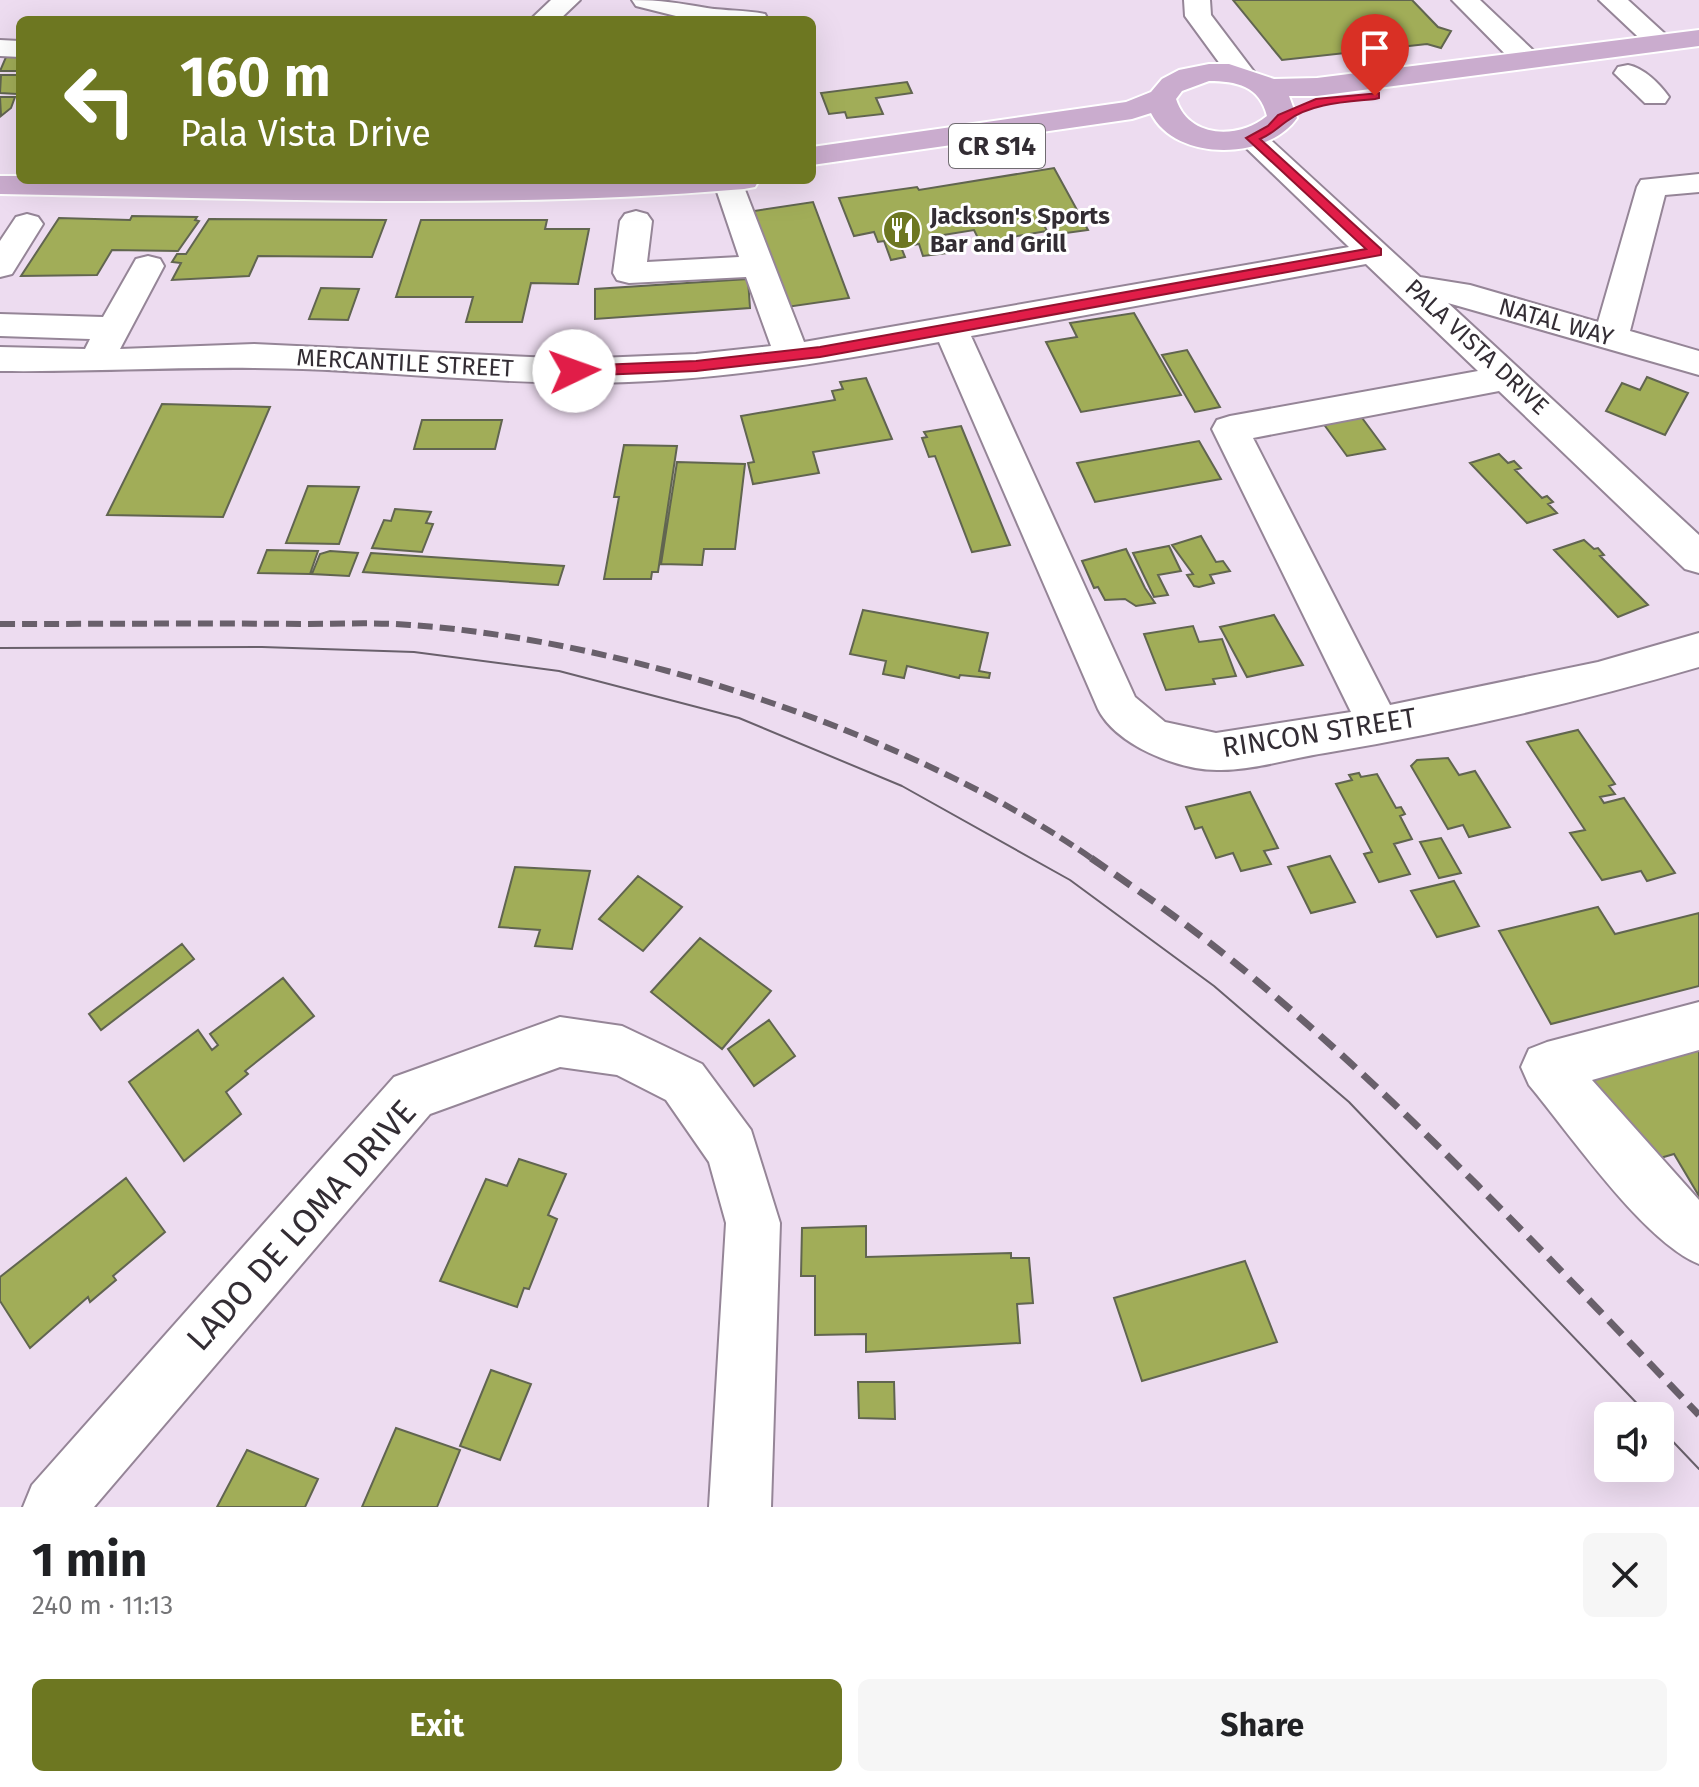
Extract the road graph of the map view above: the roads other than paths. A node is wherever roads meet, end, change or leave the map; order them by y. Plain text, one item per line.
1 (567, 0) edge
2 (645, 0) edge
3 (1197, 0) edge
4 (1465, 0) edge
5 (1612, 0) edge
6 (548, 16) edge
7 (708, 16) edge
8 (1699, 38) edge
9 (1661, 43) junction
10 (1527, 60) junction
11 (1699, 64) edge
12 (1628, 73) junction
13 (1256, 82) junction
14 (1655, 97) dead end
15 (1161, 98) junction
16 (1282, 118) junction
17 (1183, 130) junction
18 (1252, 138) junction
19 (816, 155) edge
20 (816, 171) edge
21 (1699, 183) edge
22 (698, 184) edge
23 (736, 184) edge
24 (0, 185) edge
25 (636, 221) dead end
26 (27, 224) dead end
27 (1376, 252) junction
28 (148, 266) dead end
29 (759, 266) junction
30 (0, 267) edge
31 (1412, 286) junction
32 (0, 325) edge
33 (950, 327) junction
34 (114, 329) junction
35 (1611, 338) junction
36 (591, 343) dead end
37 (787, 343) junction
38 (0, 359) edge
39 (96, 361) junction
40 (1699, 363) edge
41 (1509, 377) junction
42 (1699, 558) edge
43 (1699, 650) edge
44 (1379, 726) junction
45 (1699, 1026) edge
46 (1699, 1236) edge
47 (54, 1507) edge
48 (740, 1507) edge

1 - 6 street
2 - 7 street
3 - 13 street
4 - 10 street
5 - 9 street
8 - 9 main road, CR S14
9 - 10 main road, CR S14
10 - 13 main road, CR S14
11 - 12 main road
12 - 14 street
12 - 16 main road
13 - 15 main road, CR S14
13 - 16 main road
15 - 17 main road
15 - 19 main road, CR S14
16 - 18 main road
17 - 18 main road, CR S14
17 - 20 main road, CR S14
18 - 27 street, PALA VISTA DRIVE
21 - 35 street
22 - 24 main road
23 - 29 street
25 - 29 street
26 - 30 street
27 - 31 street, PALA VISTA DRIVE
27 - 33 street, MERCANTILE STREET
28 - 34 street
29 - 37 street
31 - 35 street, NATAL WAY
31 - 41 street, PALA VISTA DRIVE
32 - 34 street
33 - 37 street, MERCANTILE STREET
33 - 44 street, RINCON STREET
34 - 39 street
35 - 40 street, NATAL WAY
36 - 37 street
37 - 39 street, MERCANTILE STREET
38 - 39 street, MERCANTILE STREET
41 - 42 street, PALA VISTA DRIVE
41 - 44 street
43 - 44 street, RINCON STREET
45 - 46 street
47 - 48 street, LADO DE LOMA DRIVE

